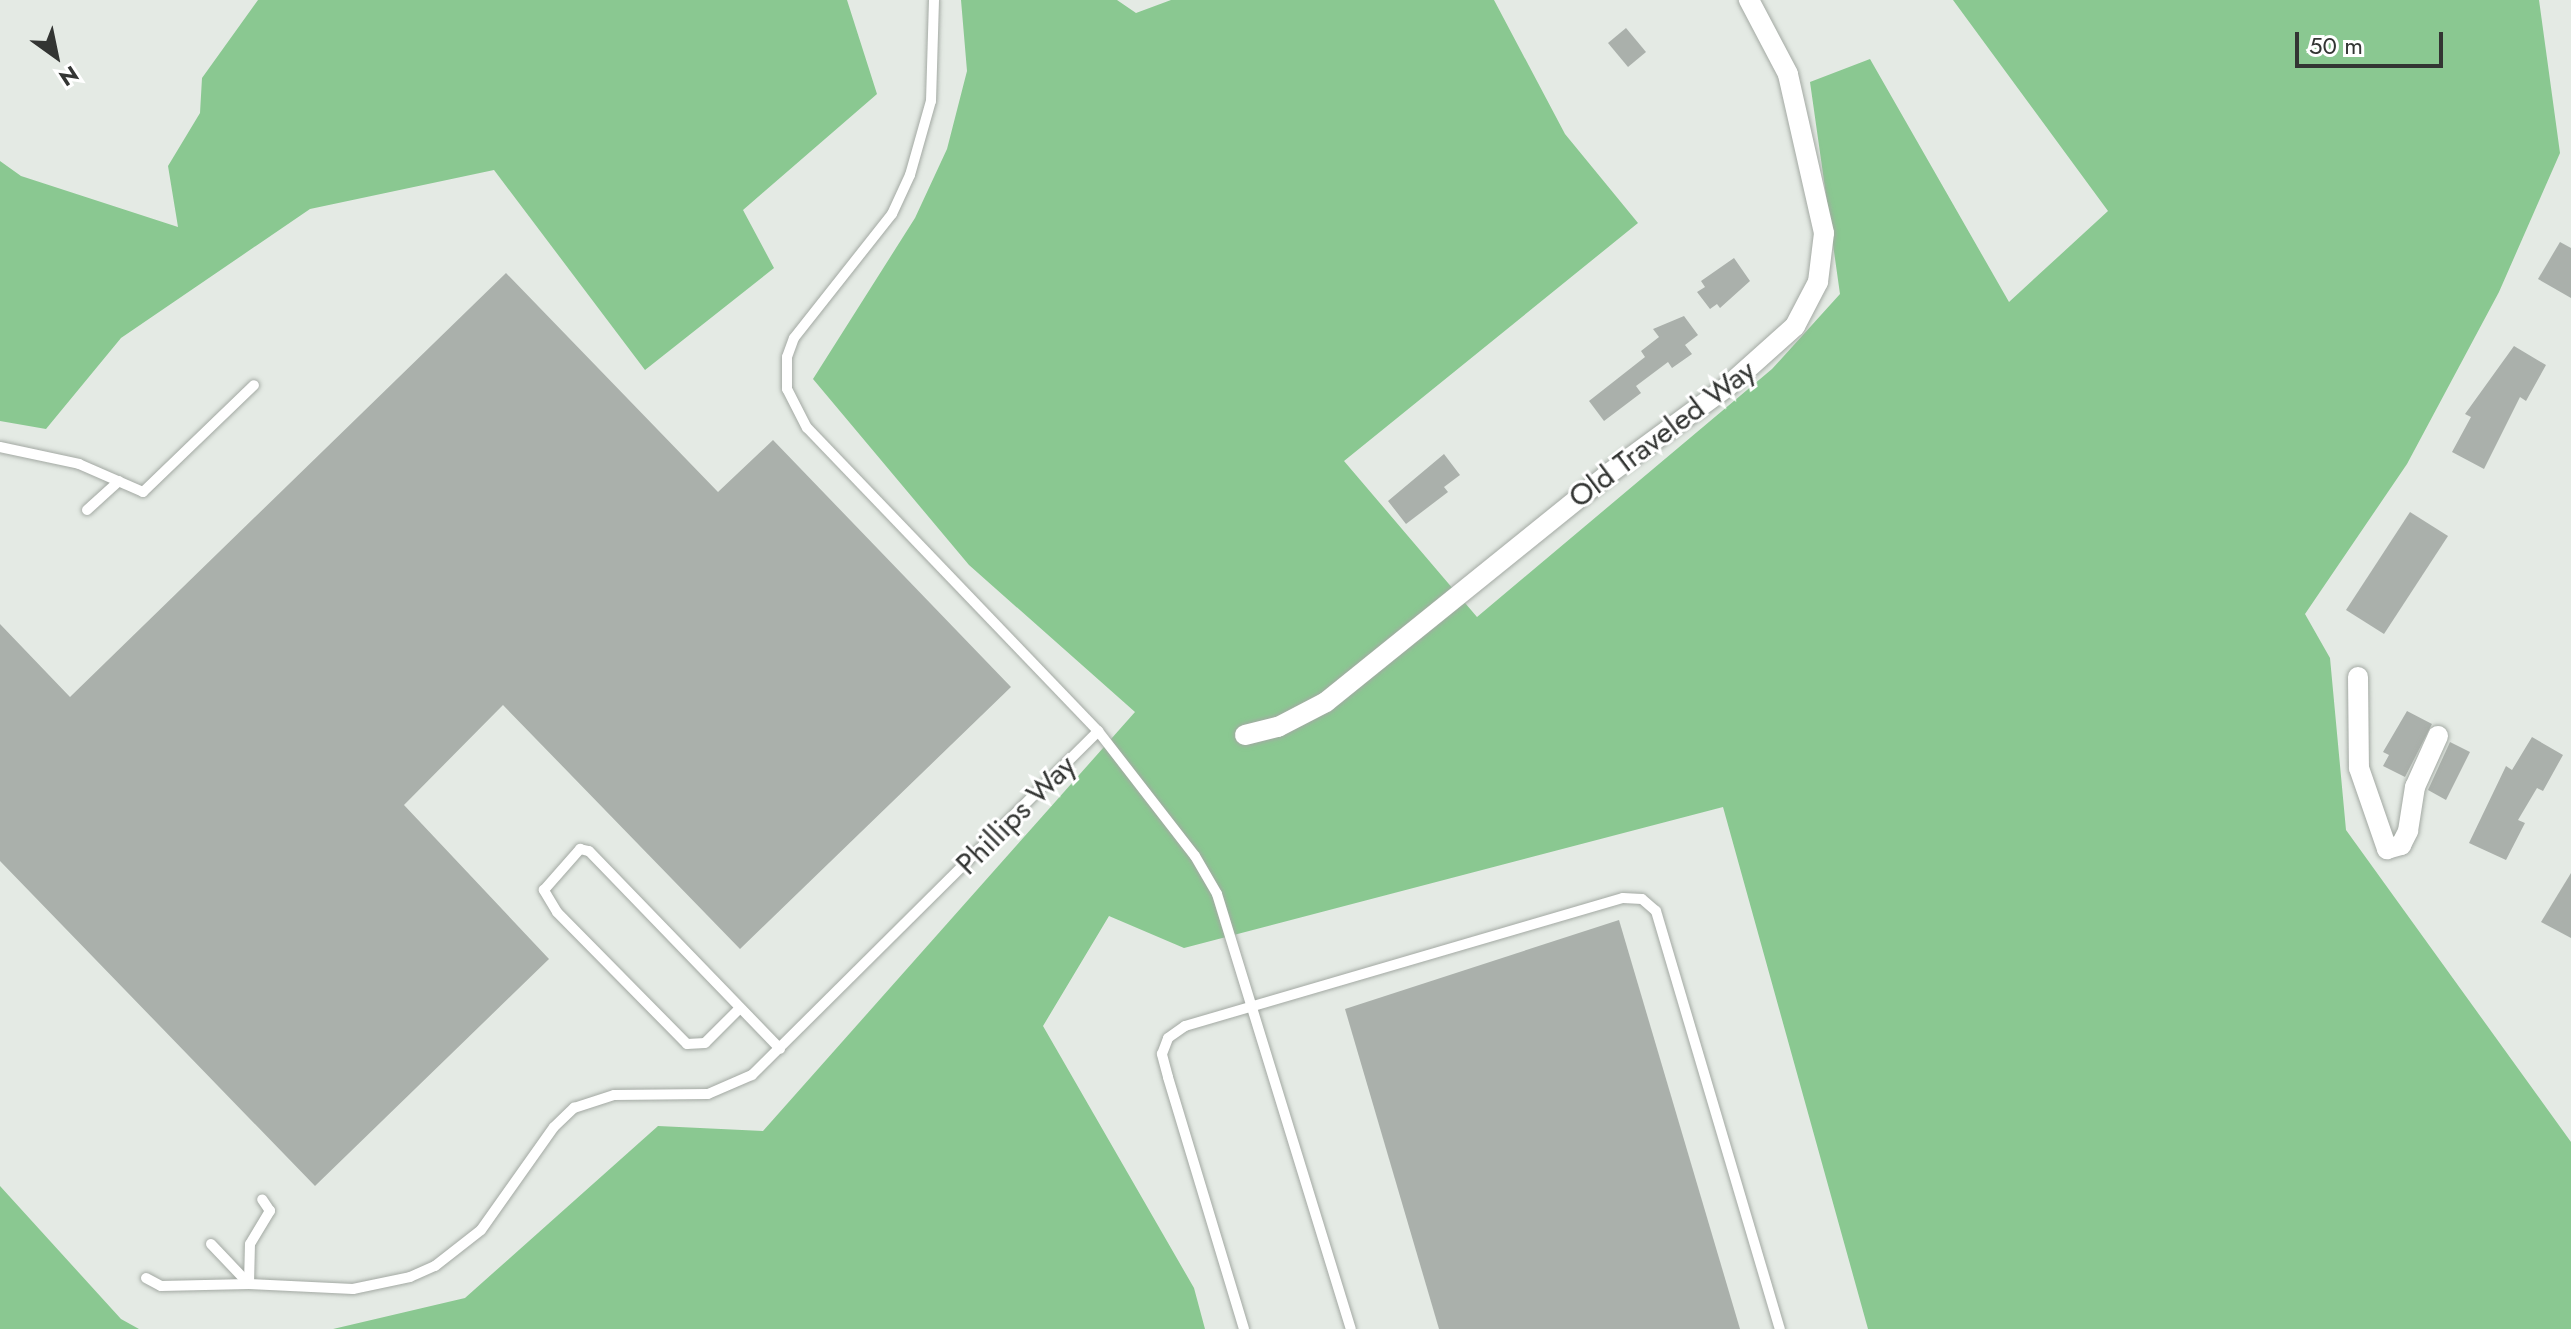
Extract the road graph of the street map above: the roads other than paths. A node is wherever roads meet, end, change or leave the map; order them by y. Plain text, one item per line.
1 (934, 0) edge
2 (1749, 0) edge
3 (254, 385) dead end
4 (0, 447) edge
5 (119, 481) junction
6 (87, 510) dead end
7 (2358, 677) dead end
8 (1098, 731) junction
9 (1245, 735) dead end
10 (2438, 736) dead end
11 (1252, 1007) junction
12 (740, 1008) junction
13 (780, 1049) junction
14 (262, 1199) dead end
15 (211, 1244) dead end
16 (146, 1278) dead end
17 (249, 1284) junction
18 (1244, 1329) edge
19 (1351, 1329) edge
20 (1780, 1329) edge

1 - 8 lane, Phillips Way
2 - 9 street, Old Traveled Way
3 - 5 lane
4 - 5 lane
5 - 6 lane
7 - 10 street
8 - 11 lane
8 - 13 lane, Phillips Way
11 - 18 lane
11 - 19 lane
11 - 20 lane
12 - 12 lane
12 - 13 lane
13 - 17 lane, Phillips Way
14 - 17 lane
15 - 17 lane
16 - 17 lane, Phillips Way

